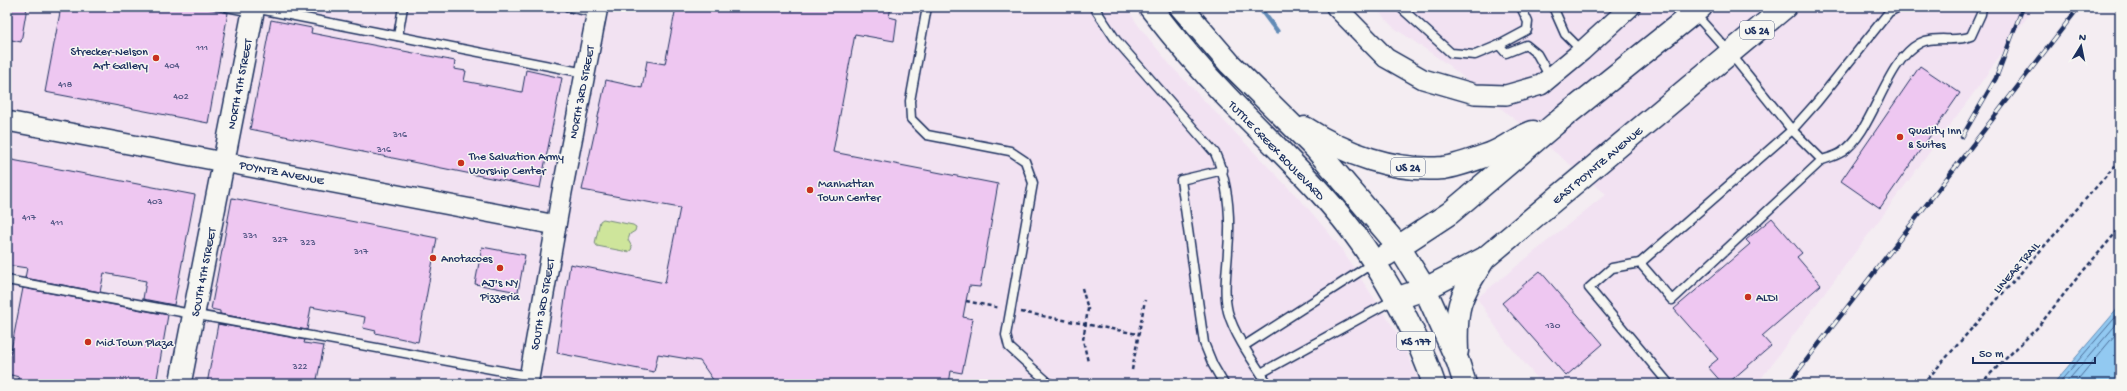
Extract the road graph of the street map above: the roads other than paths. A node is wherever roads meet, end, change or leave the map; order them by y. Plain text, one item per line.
1 (227, 7) edge
2 (403, 7) edge
3 (568, 7) edge
4 (927, 7) edge
5 (1094, 7) edge
6 (1150, 7) edge
7 (1181, 7) edge
8 (1336, 7) edge
9 (1400, 7) edge
10 (1521, 7) edge
11 (1553, 7) edge
12 (1630, 7) edge
13 (1785, 7) edge
14 (1899, 7) edge
15 (1982, 7) edge
16 (253, 9) edge
17 (1695, 9) edge
18 (597, 10) edge
19 (398, 36) junction
20 (1499, 45) junction
21 (1582, 51) junction
22 (1730, 53) junction
23 (585, 73) junction
24 (1550, 77) junction
25 (1268, 102) junction
26 (7, 120) edge
27 (1555, 124) junction
28 (1792, 130) junction
29 (1822, 160) junction
30 (224, 161) junction
31 (1223, 170) junction
32 (556, 225) junction
33 (1399, 247) junction
34 (1485, 258) junction
35 (1374, 263) junction
36 (1640, 263) junction
37 (7, 281) edge
38 (1425, 289) junction
39 (1395, 299) junction
40 (194, 316) junction
41 (1244, 346) junction
42 (1458, 362) junction
43 (1261, 373) junction
44 (529, 380) edge
45 (180, 384) edge
46 (1050, 384) edge
47 (1224, 384) edge
48 (1268, 384) edge
49 (1434, 384) edge
50 (1465, 384) edge
51 (1669, 384) edge

1 - 16 lane
2 - 19 lane
3 - 18 lane
4 - 46 lane
5 - 31 lane
6 - 35 highway, TUTTLE CREEK BOULEVARD
7 - 25 highway, US 24
8 - 24 street
9 - 20 lane
10 - 20 lane
11 - 21 lane
12 - 21 street
13 - 22 highway, EAST POYNTZ AVENUE / US 24
14 - 28 lane
15 - 29 lane
16 - 19 lane
16 - 30 main road, NORTH 4TH STREET
17 - 22 lane
17 - 27 highway, US 24
18 - 23 street, NORTH 3RD STREET
19 - 23 lane
20 - 24 lane
21 - 24 street
22 - 28 lane
22 - 34 highway, EAST POYNTZ AVENUE / US 24
23 - 32 street, NORTH 3RD STREET
25 - 27 highway, US 24
25 - 33 highway
26 - 30 street, POYNTZ AVENUE
27 - 33 highway, US 24
28 - 29 lane
28 - 36 lane
29 - 36 lane
30 - 32 street, POYNTZ AVENUE
30 - 40 main road, SOUTH 4TH STREET
31 - 41 lane
31 - 47 lane
32 - 44 street, SOUTH 3RD STREET
33 - 35 highway, US 24
33 - 38 highway
34 - 38 highway, EAST POYNTZ AVENUE / US 24
34 - 42 highway
35 - 39 highway, TUTTLE CREEK BOULEVARD
35 - 41 lane
36 - 51 lane
37 - 40 lane
38 - 39 highway, EAST POYNTZ AVENUE / US 24
38 - 42 highway, KS 177
39 - 43 lane
39 - 49 highway, KS 177
40 - 44 lane
40 - 45 main road, SOUTH 4TH STREET
41 - 43 lane
42 - 50 highway, KS 177
43 - 48 lane

